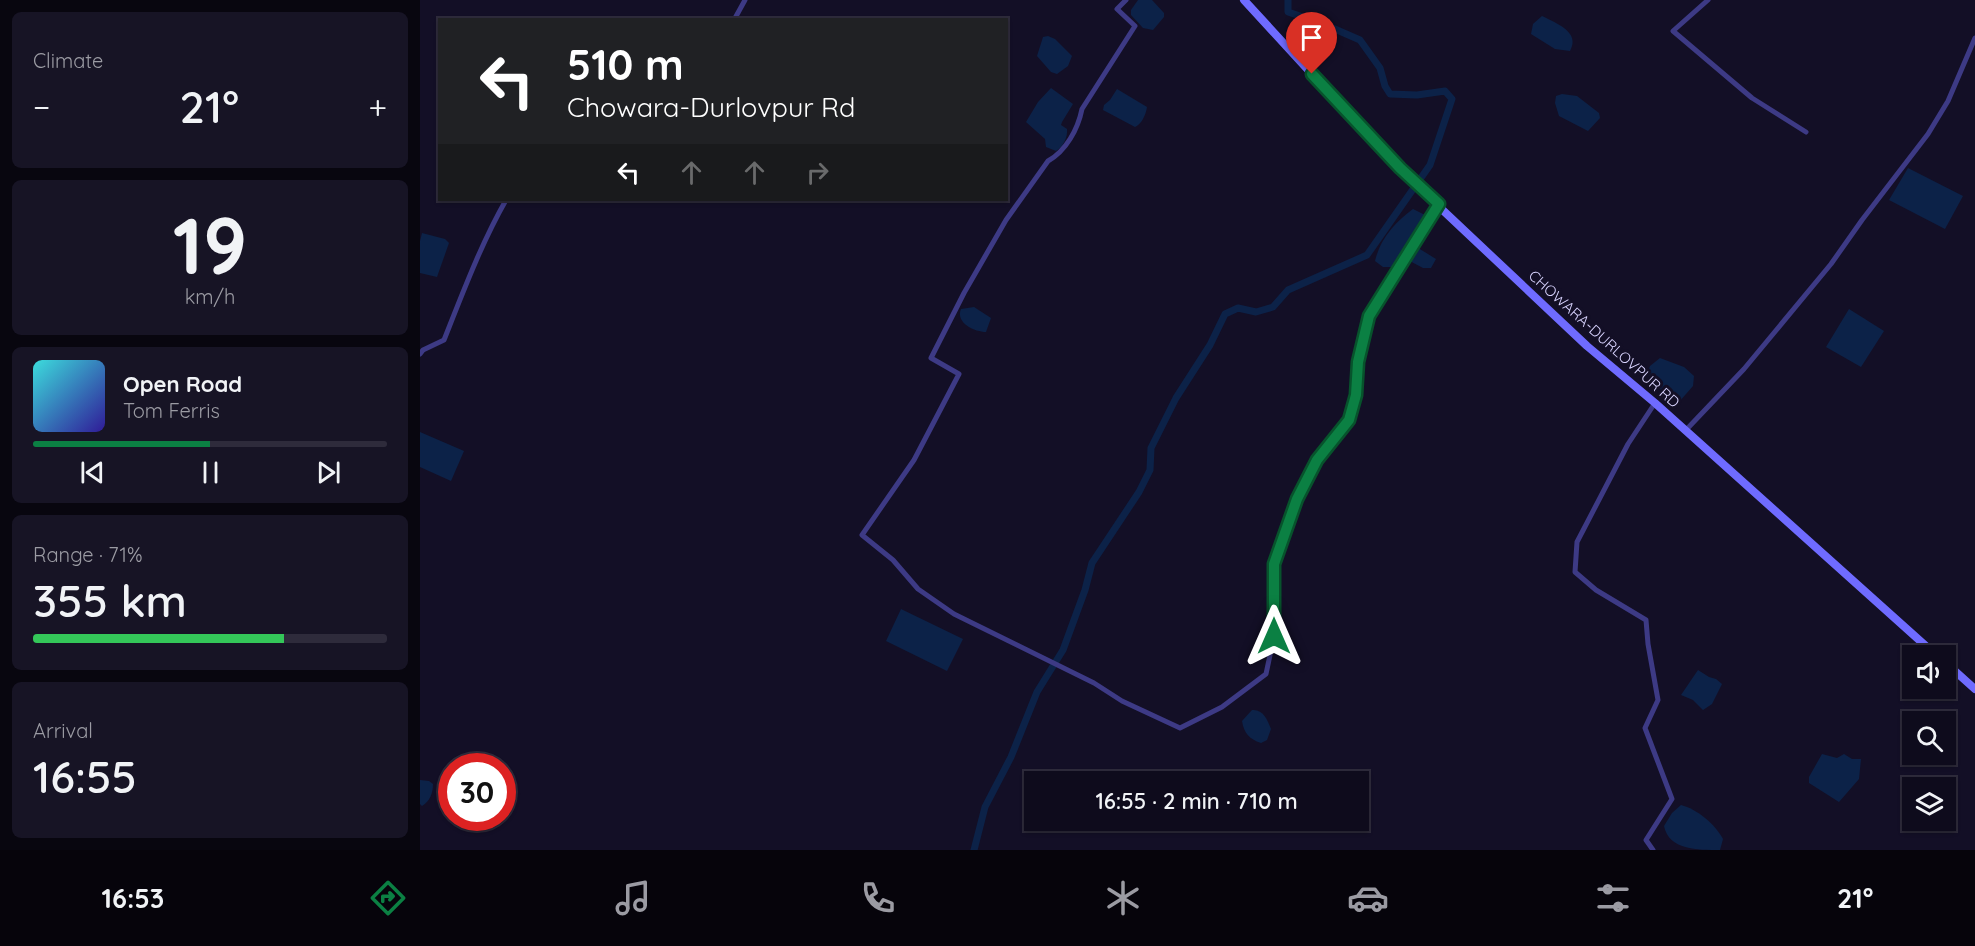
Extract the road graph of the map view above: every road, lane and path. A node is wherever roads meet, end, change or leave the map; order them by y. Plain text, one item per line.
1 (745, 0) edge
2 (1126, 0) edge
3 (1244, 0) edge
4 (1708, 0) edge
5 (736, 18) edge
6 (1975, 38) edge
7 (1972, 53) edge
8 (1806, 132) dead end
9 (506, 201) edge
10 (1439, 204) junction
11 (420, 354) edge
12 (1655, 404) junction
13 (1685, 430) junction
14 (1925, 645) edge
15 (1956, 672) edge
16 (1975, 689) edge
17 (1653, 850) edge

1 - 5 street
2 - 10 street
3 - 10 street, CHOWARA-DURLOVPUR RD
4 - 8 street
6 - 7 street
7 - 13 street
9 - 11 street
10 - 12 street, CHOWARA-DURLOVPUR RD
12 - 13 street, CHOWARA-DURLOVPUR RD
12 - 17 street
13 - 14 street, CHOWARA-DURLOVPUR RD
15 - 16 street

